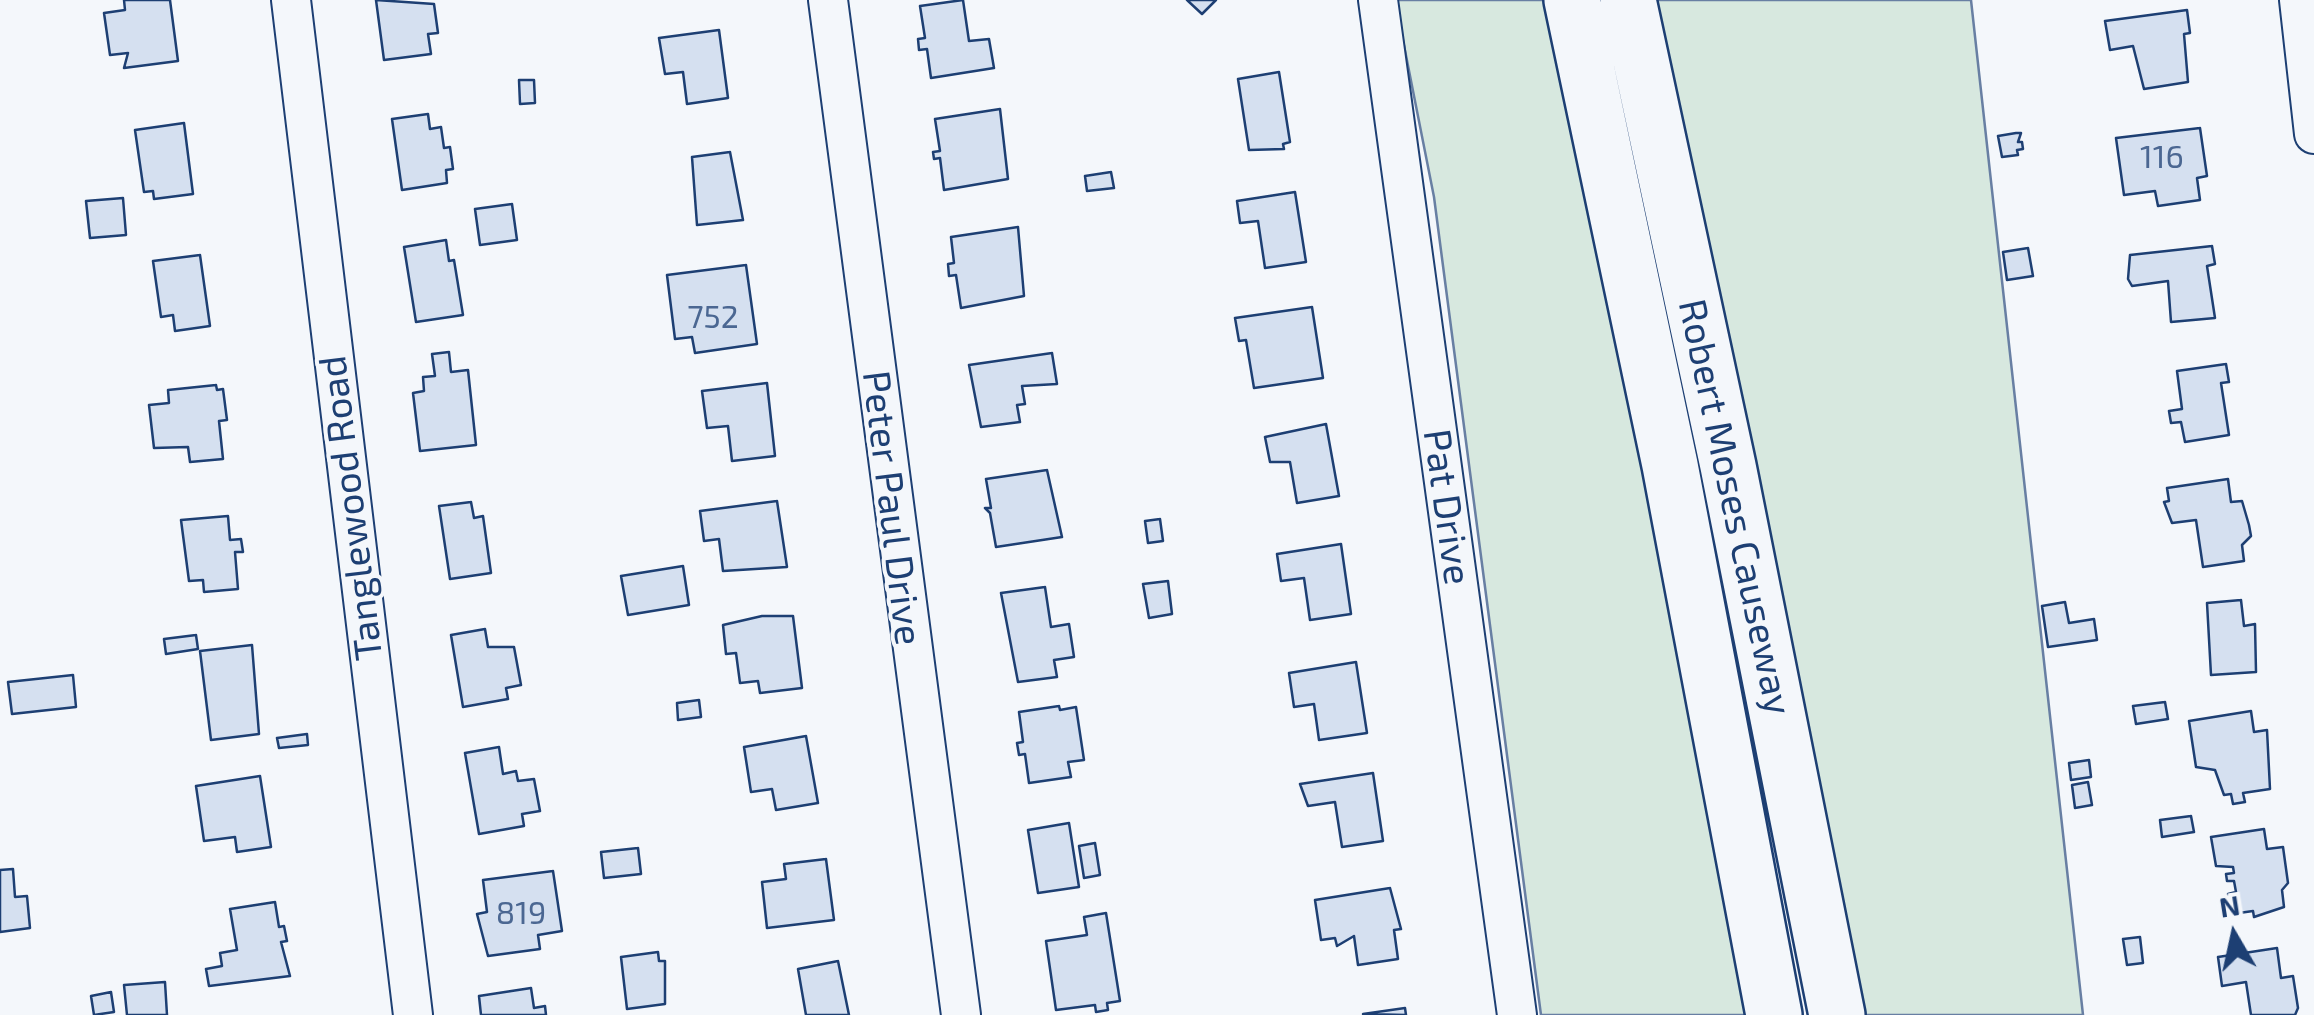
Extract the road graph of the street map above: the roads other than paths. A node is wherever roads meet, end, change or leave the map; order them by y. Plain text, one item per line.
1 (292, 0) edge
2 (828, 0) edge
3 (1378, 0) edge
4 (1572, 0) edge
5 (1628, 0) edge
6 (2299, 0) edge
7 (2314, 134) edge
8 (413, 1015) edge
9 (961, 1015) edge
10 (1516, 1015) edge
11 (1774, 1015) edge
12 (1837, 1015) edge

1 - 8 street, Tanglewood Road
2 - 9 street, Peter Paul Drive
3 - 10 street, Pat Drive
4 - 11 highway, Robert Moses Causeway
5 - 12 highway, Robert Moses Causeway
6 - 7 street

